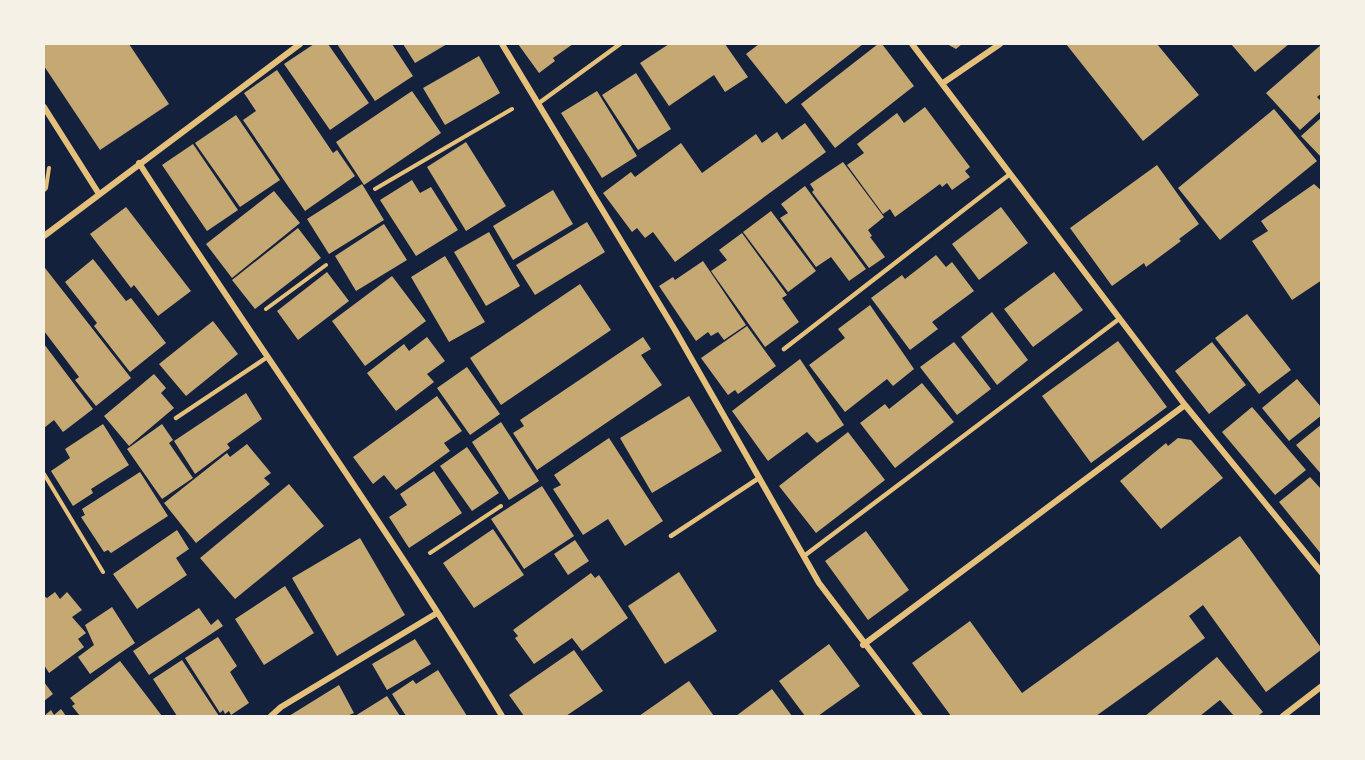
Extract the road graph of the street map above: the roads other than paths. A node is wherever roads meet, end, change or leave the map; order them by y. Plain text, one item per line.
1 (300, 44) edge
2 (502, 44) edge
3 (620, 44) edge
4 (912, 44) edge
5 (1000, 44) edge
6 (943, 83) junction
7 (539, 103) junction
8 (44, 107) edge
9 (139, 163) junction
10 (1010, 174) junction
11 (99, 194) junction
12 (44, 236) edge
13 (1119, 319) junction
14 (784, 349) dead end
15 (266, 358) junction
16 (1185, 405) junction
17 (176, 418) dead end
18 (759, 478) junction
19 (671, 536) dead end
20 (804, 556) junction
21 (1322, 573) edge
22 (437, 613) junction
23 (863, 645) junction
24 (1322, 686) edge
25 (271, 717) edge
26 (502, 717) edge
27 (920, 717) edge
28 (1282, 717) edge

1 - 9 street
2 - 7 street
3 - 7 lane
4 - 6 street
5 - 6 street
6 - 10 street
7 - 18 street
8 - 11 street
9 - 11 street
9 - 15 street
10 - 13 street
10 - 14 lane
11 - 12 street
13 - 16 street
13 - 20 lane
15 - 17 lane
15 - 22 street
16 - 21 street
16 - 23 street
18 - 19 lane
18 - 20 street
20 - 23 street
22 - 25 street
22 - 26 street
23 - 27 street
24 - 28 street

